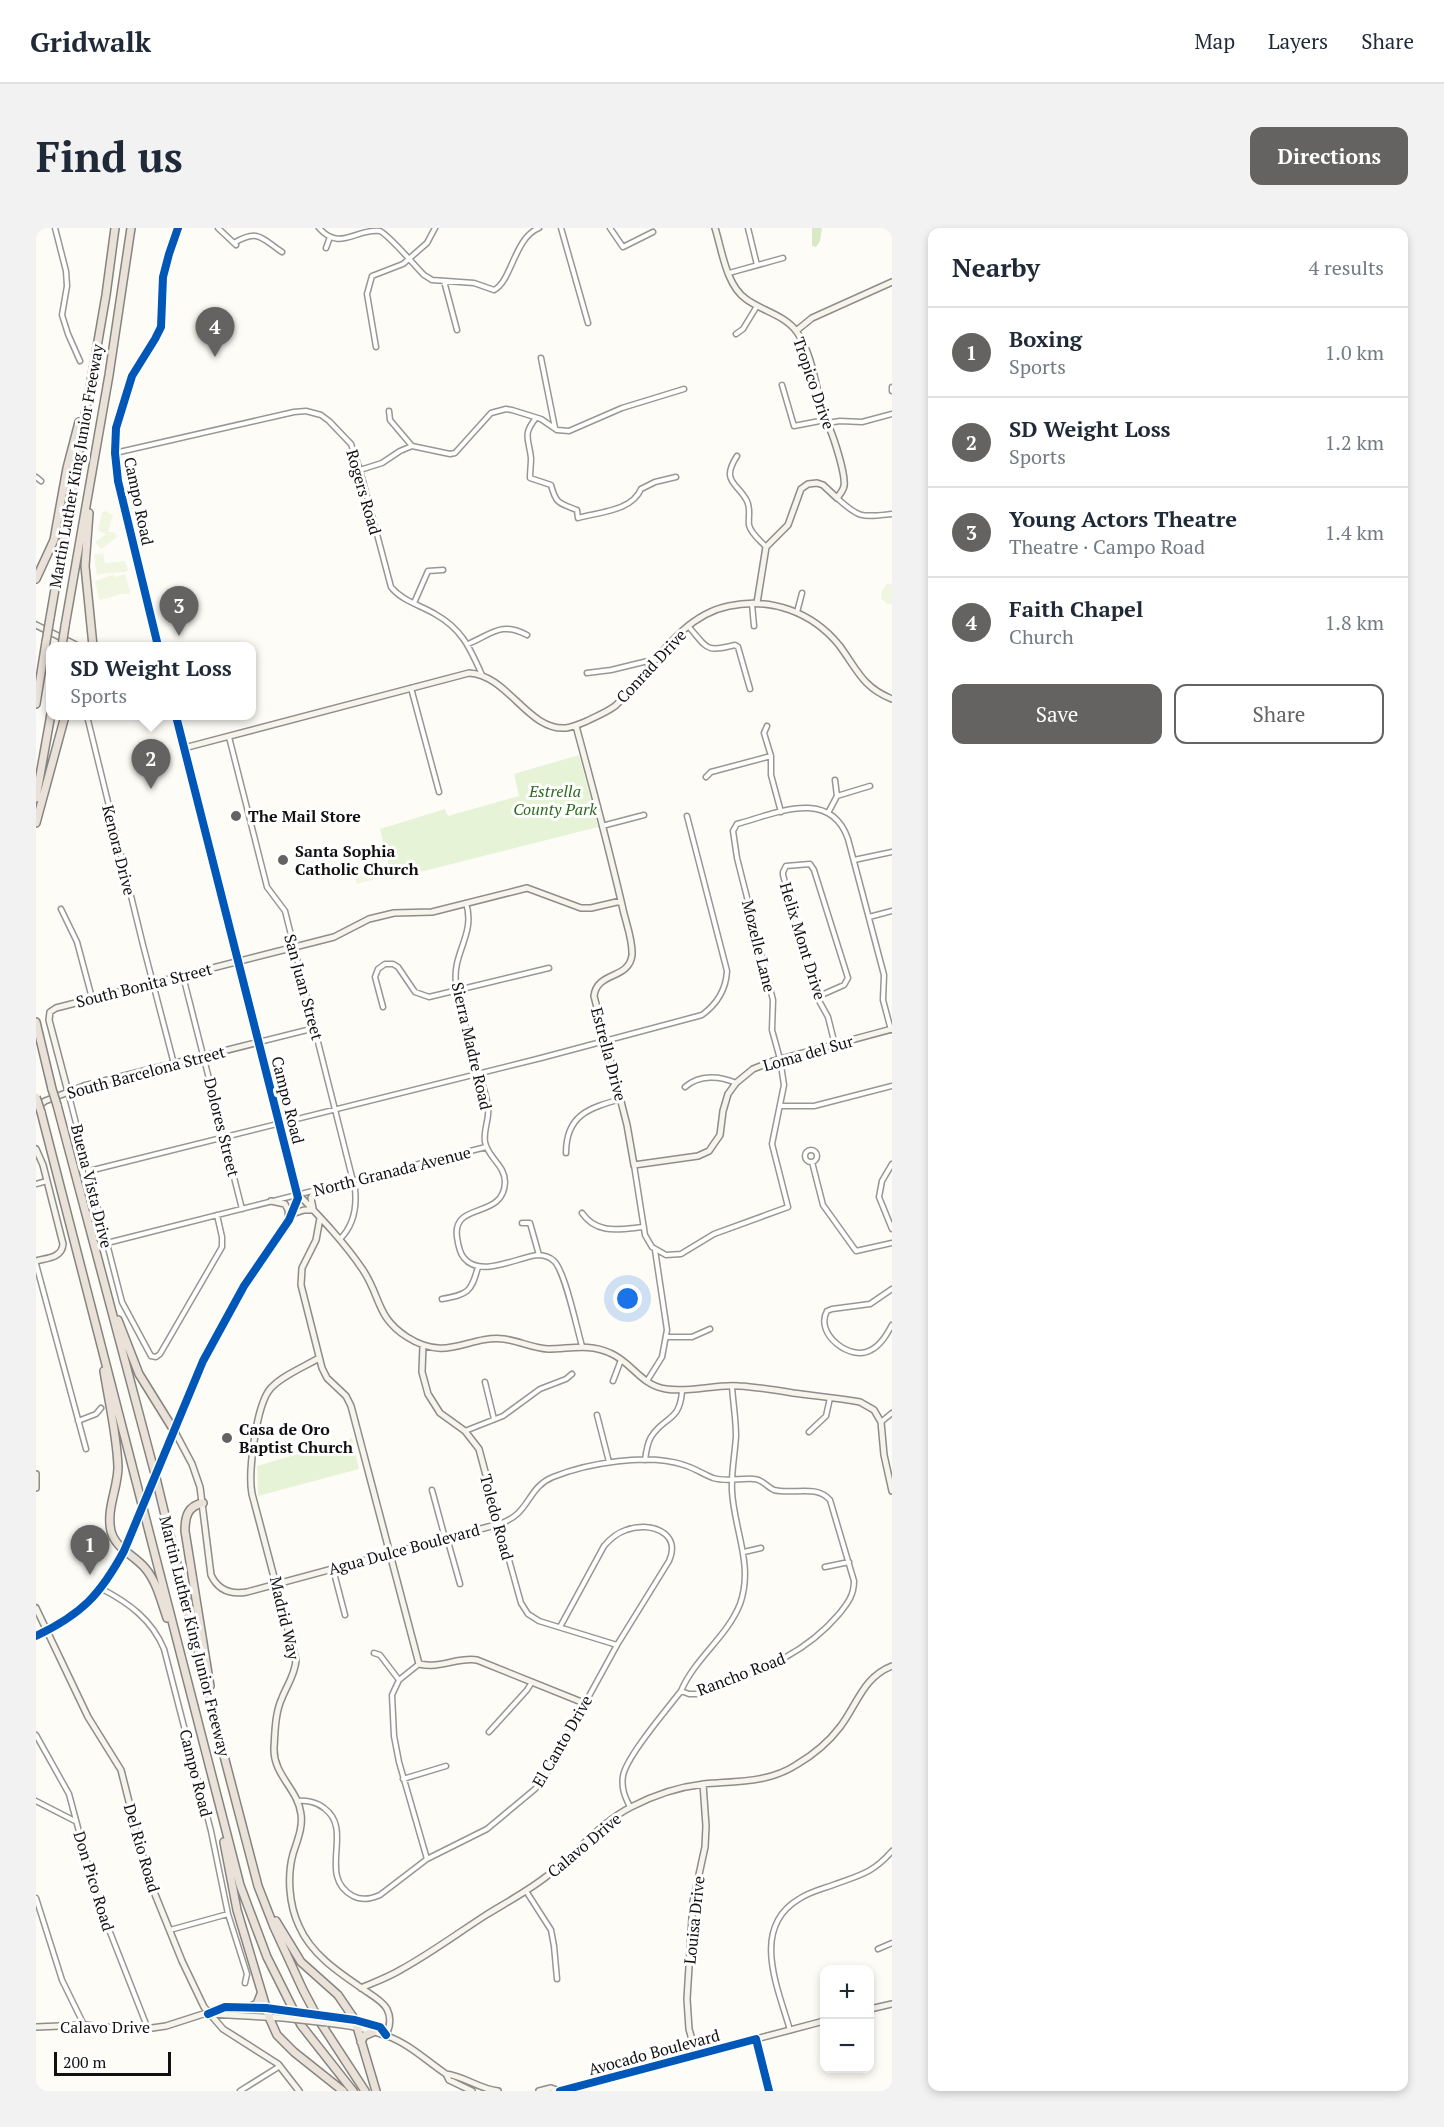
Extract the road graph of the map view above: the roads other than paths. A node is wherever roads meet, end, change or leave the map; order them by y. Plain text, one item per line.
1 (56, 228) edge
2 (115, 228) edge
3 (131, 228) edge
4 (178, 228) edge
5 (218, 228) edge
6 (319, 228) edge
7 (435, 228) edge
8 (539, 228) edge
9 (561, 228) edge
10 (610, 228) edge
11 (715, 228) edge
12 (748, 228) edge
13 (653, 232) dead end
14 (330, 237) junction
15 (326, 248) dead end
16 (282, 252) dead end
17 (783, 258) dead end
18 (409, 260) junction
19 (757, 265) junction
20 (729, 273) junction
21 (444, 281) junction
22 (892, 282) edge
23 (757, 306) junction
24 (588, 323) dead end
25 (457, 330) dead end
26 (796, 331) junction
27 (736, 334) dead end
28 (376, 347) dead end
29 (541, 358) dead end
30 (80, 361) dead end
31 (91, 379) junction
32 (782, 385) dead end
33 (684, 389) dead end
34 (389, 411) dead end
35 (892, 414) edge
36 (536, 418) junction
37 (826, 421) junction
38 (555, 429) junction
39 (412, 446) junction
40 (115, 453) junction
41 (737, 456) dead end
42 (360, 470) junction
43 (36, 477) edge
44 (676, 477) dead end
45 (91, 480) junction
46 (41, 481) dead end
47 (837, 498) junction
48 (892, 514) edge
49 (766, 547) junction
50 (443, 570) dead end
51 (36, 579) edge
52 (802, 593) dead end
53 (414, 603) junction
54 (754, 603) junction
55 (797, 612) junction
56 (36, 625) edge
57 (688, 626) junction
58 (754, 626) dead end
59 (526, 635) dead end
60 (63, 642) edge
61 (70, 642) edge
62 (93, 642) edge
63 (158, 642) edge
64 (468, 644) junction
65 (657, 659) junction
66 (587, 673) dead end
67 (482, 675) junction
68 (411, 688) junction
69 (750, 689) dead end
70 (892, 699) edge
71 (36, 704) edge
72 (50, 720) edge
73 (63, 720) edge
74 (88, 720) edge
75 (177, 720) edge
76 (576, 726) junction
77 (767, 726) dead end
78 (229, 736) junction
79 (184, 748) junction
80 (771, 756) junction
81 (706, 777) dead end
82 (835, 780) dead end
83 (870, 786) dead end
84 (439, 792) dead end
85 (837, 796) junction
86 (36, 798) edge
87 (781, 812) junction
88 (828, 813) junction
89 (644, 815) dead end
90 (687, 816) dead end
91 (36, 823) edge
92 (602, 826) junction
93 (892, 852) edge
94 (854, 860) junction
95 (621, 901) junction
96 (466, 903) junction
97 (61, 909) dead end
98 (892, 911) edge
99 (869, 917) junction
100 (294, 947) junction
101 (238, 961) junction
102 (549, 968) dead end
103 (183, 976) junction
104 (153, 984) junction
105 (458, 991) junction
106 (817, 997) junction
107 (92, 998) junction
108 (383, 1007) dead end
109 (50, 1012) joint
110 (36, 1022) edge
111 (315, 1028) junction
112 (891, 1029) edge
113 (605, 1041) junction
114 (259, 1042) junction
115 (835, 1045) junction
116 (203, 1056) junction
117 (780, 1059) junction
118 (174, 1064) junction
119 (479, 1073) junction
120 (736, 1083) junction
121 (892, 1086) edge
122 (686, 1087) dead end
123 (68, 1092) junction
124 (36, 1096) edge
125 (621, 1099) junction
126 (780, 1106) junction
127 (335, 1109) junction
128 (38, 1110) edge
129 (280, 1123) junction
130 (224, 1137) junction
131 (486, 1147) junction
132 (36, 1149) edge
133 (566, 1153) dead end
134 (812, 1162) dead end
135 (892, 1164) edge
136 (634, 1165) junction
137 (89, 1171) junction
138 (352, 1180) junction
139 (47, 1181) junction
140 (36, 1184) edge
141 (315, 1190) junction
142 (298, 1194) junction
143 (271, 1201) junction
144 (242, 1209) junction
145 (314, 1211) junction
146 (582, 1213) dead end
147 (217, 1215) junction
148 (291, 1217) junction
149 (320, 1218) junction
150 (522, 1223) dead end
151 (644, 1227) junction
152 (892, 1230) edge
153 (339, 1240) junction
154 (107, 1243) junction
155 (892, 1243) edge
156 (655, 1250) junction
157 (539, 1255) junction
158 (36, 1263) edge
159 (478, 1267) junction
160 (100, 1269) junction
161 (892, 1289) edge
162 (442, 1299) dead end
163 (892, 1325) edge
164 (710, 1329) dead end
165 (667, 1337) junction
166 (423, 1345) junction
167 (582, 1346) junction
168 (104, 1353) junction
169 (319, 1358) junction
170 (621, 1360) junction
171 (572, 1374) dead end
172 (485, 1382) dead end
173 (613, 1382) dead end
174 (647, 1382) junction
175 (732, 1386) junction
176 (682, 1391) junction
177 (830, 1398) junction
178 (101, 1408) dead end
179 (892, 1413) edge
180 (597, 1415) dead end
181 (494, 1419) junction
182 (78, 1421) junction
183 (881, 1422) junction
184 (465, 1431) junction
185 (175, 1432) junction
186 (809, 1432) dead end
187 (86, 1449) dead end
188 (645, 1460) junction
189 (609, 1462) junction
190 (36, 1474) edge
191 (732, 1480) junction
192 (36, 1488) edge
193 (432, 1490) dead end
194 (892, 1490) edge
195 (203, 1503) junction
196 (499, 1524) junction
197 (446, 1538) junction
198 (761, 1548) dead end
199 (124, 1551) junction
200 (744, 1552) junction
201 (390, 1553) junction
202 (849, 1562) junction
203 (825, 1567) dead end
204 (333, 1568) junction
205 (278, 1584) junction
206 (460, 1584) dead end
207 (102, 1589) junction
208 (36, 1608) edge
209 (345, 1615) dead end
210 (560, 1627) junction
211 (46, 1631) junction
212 (36, 1636) edge
213 (617, 1645) junction
214 (374, 1653) dead end
215 (419, 1664) junction
216 (892, 1666) edge
217 (399, 1680) junction
218 (532, 1682) junction
219 (681, 1691) junction
220 (584, 1703) junction
221 (195, 1716) junction
222 (489, 1732) dead end
223 (218, 1733) junction
224 (36, 1735) edge
225 (446, 1766) dead end
226 (404, 1779) junction
227 (703, 1784) junction
228 (36, 1801) edge
229 (297, 1801) junction
230 (630, 1807) junction
231 (222, 1819) junction
232 (76, 1821) junction
233 (892, 1851) edge
234 (427, 1859) junction
235 (525, 1891) junction
236 (261, 1895) junction
237 (36, 1898) edge
238 (228, 1914) junction
239 (170, 1930) junction
240 (892, 1943) edge
241 (878, 1949) dead end
242 (557, 1979) dead end
243 (245, 1983) dead end
244 (361, 1988) junction
245 (261, 1991) junction
246 (892, 2004) edge
247 (251, 2007) junction
248 (266, 2008) junction
249 (874, 2008) edge
250 (208, 2014) junction
251 (269, 2017) junction
252 (345, 2022) junction
253 (820, 2022) edge
254 (356, 2023) junction
255 (84, 2025) junction
256 (36, 2027) edge
257 (148, 2029) junction
258 (790, 2031) junction
259 (373, 2032) junction
260 (386, 2035) junction
261 (756, 2039) junction
262 (361, 2042) junction
263 (696, 2054) junction
264 (279, 2066) junction
265 (446, 2074) junction
266 (460, 2086) junction
267 (485, 2088) junction
268 (240, 2091) edge
269 (299, 2091) edge
270 (343, 2091) edge
271 (353, 2091) edge
272 (365, 2091) edge
273 (376, 2091) edge
274 (472, 2091) edge
275 (498, 2091) edge
276 (539, 2091) edge
277 (560, 2091) edge
278 (769, 2091) edge

1 - 30 street
2 - 31 highway, Martin Luther King Junior Freeway
3 - 45 highway, Martin Luther King Junior Freeway
4 - 40 street, Campo Road
5 - 16 street
6 - 14 street
7 - 18 street
8 - 21 street
9 - 24 street
10 - 13 street
11 - 20 street, Tropico Drive
12 - 19 street
14 - 15 street
14 - 18 street
17 - 19 street
18 - 21 street
18 - 28 street
19 - 20 street
20 - 23 street, Tropico Drive
21 - 25 street
22 - 26 street
23 - 26 street, Tropico Drive
23 - 27 street
26 - 37 street, Tropico Drive
29 - 38 street
31 - 51 highway
31 - 71 highway, Martin Luther King Junior Freeway, bridge
32 - 37 street
33 - 38 street
34 - 39 street
35 - 37 street
36 - 38 street
36 - 39 street
36 - 44 street
37 - 47 street, Tropico Drive
39 - 42 street
40 - 42 street, Rogers Road
40 - 63 street, Campo Road
41 - 49 street
42 - 53 street, Rogers Road
43 - 46 street
45 - 60 highway, Martin Luther King Junior Freeway, bridge
45 - 62 highway
47 - 48 street
47 - 49 street
49 - 54 street
50 - 53 street
52 - 55 street
53 - 64 street, Rogers Road
54 - 55 street, Conrad Drive
54 - 57 street, Conrad Drive
54 - 58 street
55 - 70 street, Conrad Drive
56 - 61 street
57 - 65 street, Conrad Drive
57 - 69 street
59 - 64 street
64 - 67 street, Rogers Road
65 - 66 street
65 - 76 street, Conrad Drive
67 - 68 street
67 - 76 street
68 - 78 street
68 - 84 street
72 - 86 highway
73 - 91 highway
74 - 104 street, Kenora Drive
75 - 79 street, Campo Road
76 - 92 street, Estrella Drive
77 - 80 street
78 - 79 street
78 - 100 street, San Juan Street
79 - 101 street, Campo Road
80 - 81 street
80 - 87 street
82 - 85 street
83 - 85 street
85 - 88 street
87 - 88 street
87 - 117 street, Mozelle Lane
88 - 94 street
89 - 92 street
90 - 113 street
92 - 95 street, Estrella Drive
93 - 94 street
94 - 99 street
95 - 96 street, South Bonita Street
95 - 113 street, Estrella Drive
96 - 100 street, South Bonita Street
96 - 105 street, Sierra Madre Road
97 - 107 street
98 - 99 street
99 - 112 street
100 - 101 street, South Bonita Street
100 - 111 street, San Juan Street
101 - 103 street, South Bonita Street
101 - 114 street, Campo Road
102 - 105 street
103 - 104 street, South Bonita Street
103 - 116 street, Dolores Street
104 - 107 street, South Bonita Street
104 - 118 street, Kenora Drive
105 - 108 street
105 - 119 street, Sierra Madre Road
106 - 106 street, Helix Mont Drive
106 - 115 street, Helix Mont Drive
107 - 109 street, South Bonita Street
109 - 123 street, Buena Vista Drive
110 - 160 highway, Martin Luther King Junior Freeway, bridge
111 - 114 street
111 - 127 street, San Juan Street
112 - 115 street, Loma del Sur
113 - 119 street
113 - 125 street, Estrella Drive
114 - 116 street, South Barcelona Street
114 - 129 street, Campo Road
115 - 117 street, Loma del Sur
116 - 118 street, South Barcelona Street
116 - 130 street, Dolores Street
117 - 120 street, Loma del Sur
117 - 126 street, Mozelle Lane
118 - 123 street, South Barcelona Street
119 - 127 street
119 - 131 street, Sierra Madre Road
120 - 122 street
120 - 136 street, Loma del Sur
121 - 126 street
123 - 128 street, South Barcelona Street
123 - 137 street, Buena Vista Drive
124 - 128 highway, Martin Luther King Junior Freeway, bridge
125 - 133 street
125 - 136 street, Estrella Drive
126 - 156 street, Mozelle Lane
127 - 129 street
127 - 138 street, San Juan Street
128 - 168 highway, Martin Luther King Junior Freeway
129 - 130 street
129 - 142 street, Campo Road
130 - 137 street
130 - 144 street, Dolores Street
131 - 138 street, North Granada Avenue
131 - 159 street
132 - 139 street
134 - 155 street
135 - 152 street
136 - 151 street, Estrella Drive
137 - 154 street, Buena Vista Drive
138 - 141 street, North Granada Avenue
138 - 153 street, San Juan Street
139 - 140 street
139 - 158 street
141 - 142 street, North Granada Avenue
141 - 145 street
142 - 143 street, North Granada Avenue
142 - 145 street
142 - 148 street
143 - 144 street, North Granada Avenue
143 - 148 street
144 - 147 street, North Granada Avenue
145 - 148 street
145 - 149 street
146 - 151 street
147 - 154 street, North Granada Avenue
147 - 154 street, Buena Vista Drive
148 - 185 street
149 - 153 street
149 - 169 street
150 - 157 street
151 - 156 street, Estrella Drive
153 - 166 street
156 - 165 street, Estrella Drive
157 - 159 street
157 - 167 street
158 - 182 street
159 - 162 street
160 - 185 highway
160 - 223 highway, Martin Luther King Junior Freeway
161 - 163 street
164 - 165 street
165 - 174 street
166 - 167 street
166 - 184 street, Toledo Road
167 - 170 street
168 - 199 highway
168 - 221 highway, Martin Luther King Junior Freeway
169 - 201 street
169 - 205 street, Madrid Way
170 - 173 street
170 - 174 street
171 - 181 street
172 - 181 street
174 - 176 street
175 - 176 street
175 - 177 street
175 - 191 street
176 - 188 street
177 - 183 street
177 - 186 street
178 - 182 street
179 - 183 street
180 - 189 street
181 - 184 street
182 - 187 street
183 - 194 street
184 - 196 street, Toledo Road
185 - 195 street, Agua Dulce Boulevard
185 - 199 street, bridge
188 - 189 street, Agua Dulce Boulevard
188 - 191 street, Agua Dulce Boulevard
189 - 196 street, Agua Dulce Boulevard
190 - 192 street
191 - 200 street
191 - 202 street, Rancho Road
193 - 197 street
195 - 205 street, Agua Dulce Boulevard
195 - 223 highway
196 - 197 street, Agua Dulce Boulevard
196 - 210 street, Toledo Road
197 - 201 street, Agua Dulce Boulevard
197 - 206 street
198 - 200 street
199 - 207 street
199 - 221 highway
200 - 219 street
201 - 204 street, Agua Dulce Boulevard
201 - 215 street
202 - 203 street
202 - 219 street, Rancho Road
204 - 205 street, Agua Dulce Boulevard
204 - 209 street
205 - 229 street, Madrid Way
207 - 211 street
207 - 238 street, Campo Road
208 - 211 street, Del Rio Road
210 - 213 street, Toledo Road
210 - 213 street, El Canto Drive
211 - 212 street
211 - 239 street, Del Rio Road
213 - 220 street, El Canto Drive
214 - 217 street
215 - 217 street
215 - 218 street
216 - 227 street, Calavo Drive
217 - 226 street
218 - 220 street
218 - 222 street
219 - 230 street, Rancho Road
220 - 234 street, El Canto Drive
221 - 231 highway, Martin Luther King Junior Freeway
223 - 236 highway, Martin Luther King Junior Freeway
224 - 232 street, Don Pico Road
225 - 226 street
226 - 234 street
227 - 230 street, Calavo Drive
227 - 263 street, Louisa Drive
228 - 232 street
229 - 234 street, El Canto Drive
229 - 244 street, Madrid Way
230 - 235 street, Calavo Drive
231 - 245 highway
231 - 271 highway, Martin Luther King Junior Freeway
232 - 257 street, Don Pico Road
233 - 258 street
235 - 242 street
235 - 244 street, Calavo Drive
236 - 254 highway
236 - 272 highway, Martin Luther King Junior Freeway
237 - 255 street
238 - 239 street
238 - 243 street, Campo Road
239 - 250 street, Del Rio Road
240 - 241 street
244 - 260 street, Madrid Way
245 - 247 highway
245 - 248 highway
246 - 249 street
247 - 248 street, Calavo Drive
247 - 250 street, Calavo Drive
248 - 251 highway
248 - 252 street, Calavo Drive, bridge
250 - 251 street, Calavo Drive
250 - 257 street, Calavo Drive
250 - 264 street, Del Rio Road
251 - 252 street, Calavo Drive, bridge
251 - 270 highway
252 - 254 street
253 - 258 street, Avocado Boulevard
254 - 259 street
254 - 260 street
254 - 262 highway
255 - 256 street, Calavo Drive
255 - 257 street, Calavo Drive
258 - 261 street, Avocado Boulevard
259 - 260 street
259 - 262 highway
260 - 265 street
261 - 263 street, Avocado Boulevard
261 - 278 street
262 - 273 highway
263 - 277 street, Avocado Boulevard
264 - 268 street
264 - 269 street, Del Rio Road
265 - 266 street
265 - 267 street
266 - 267 street
266 - 274 street
267 - 275 street
276 - 277 street, Avocado Boulevard

